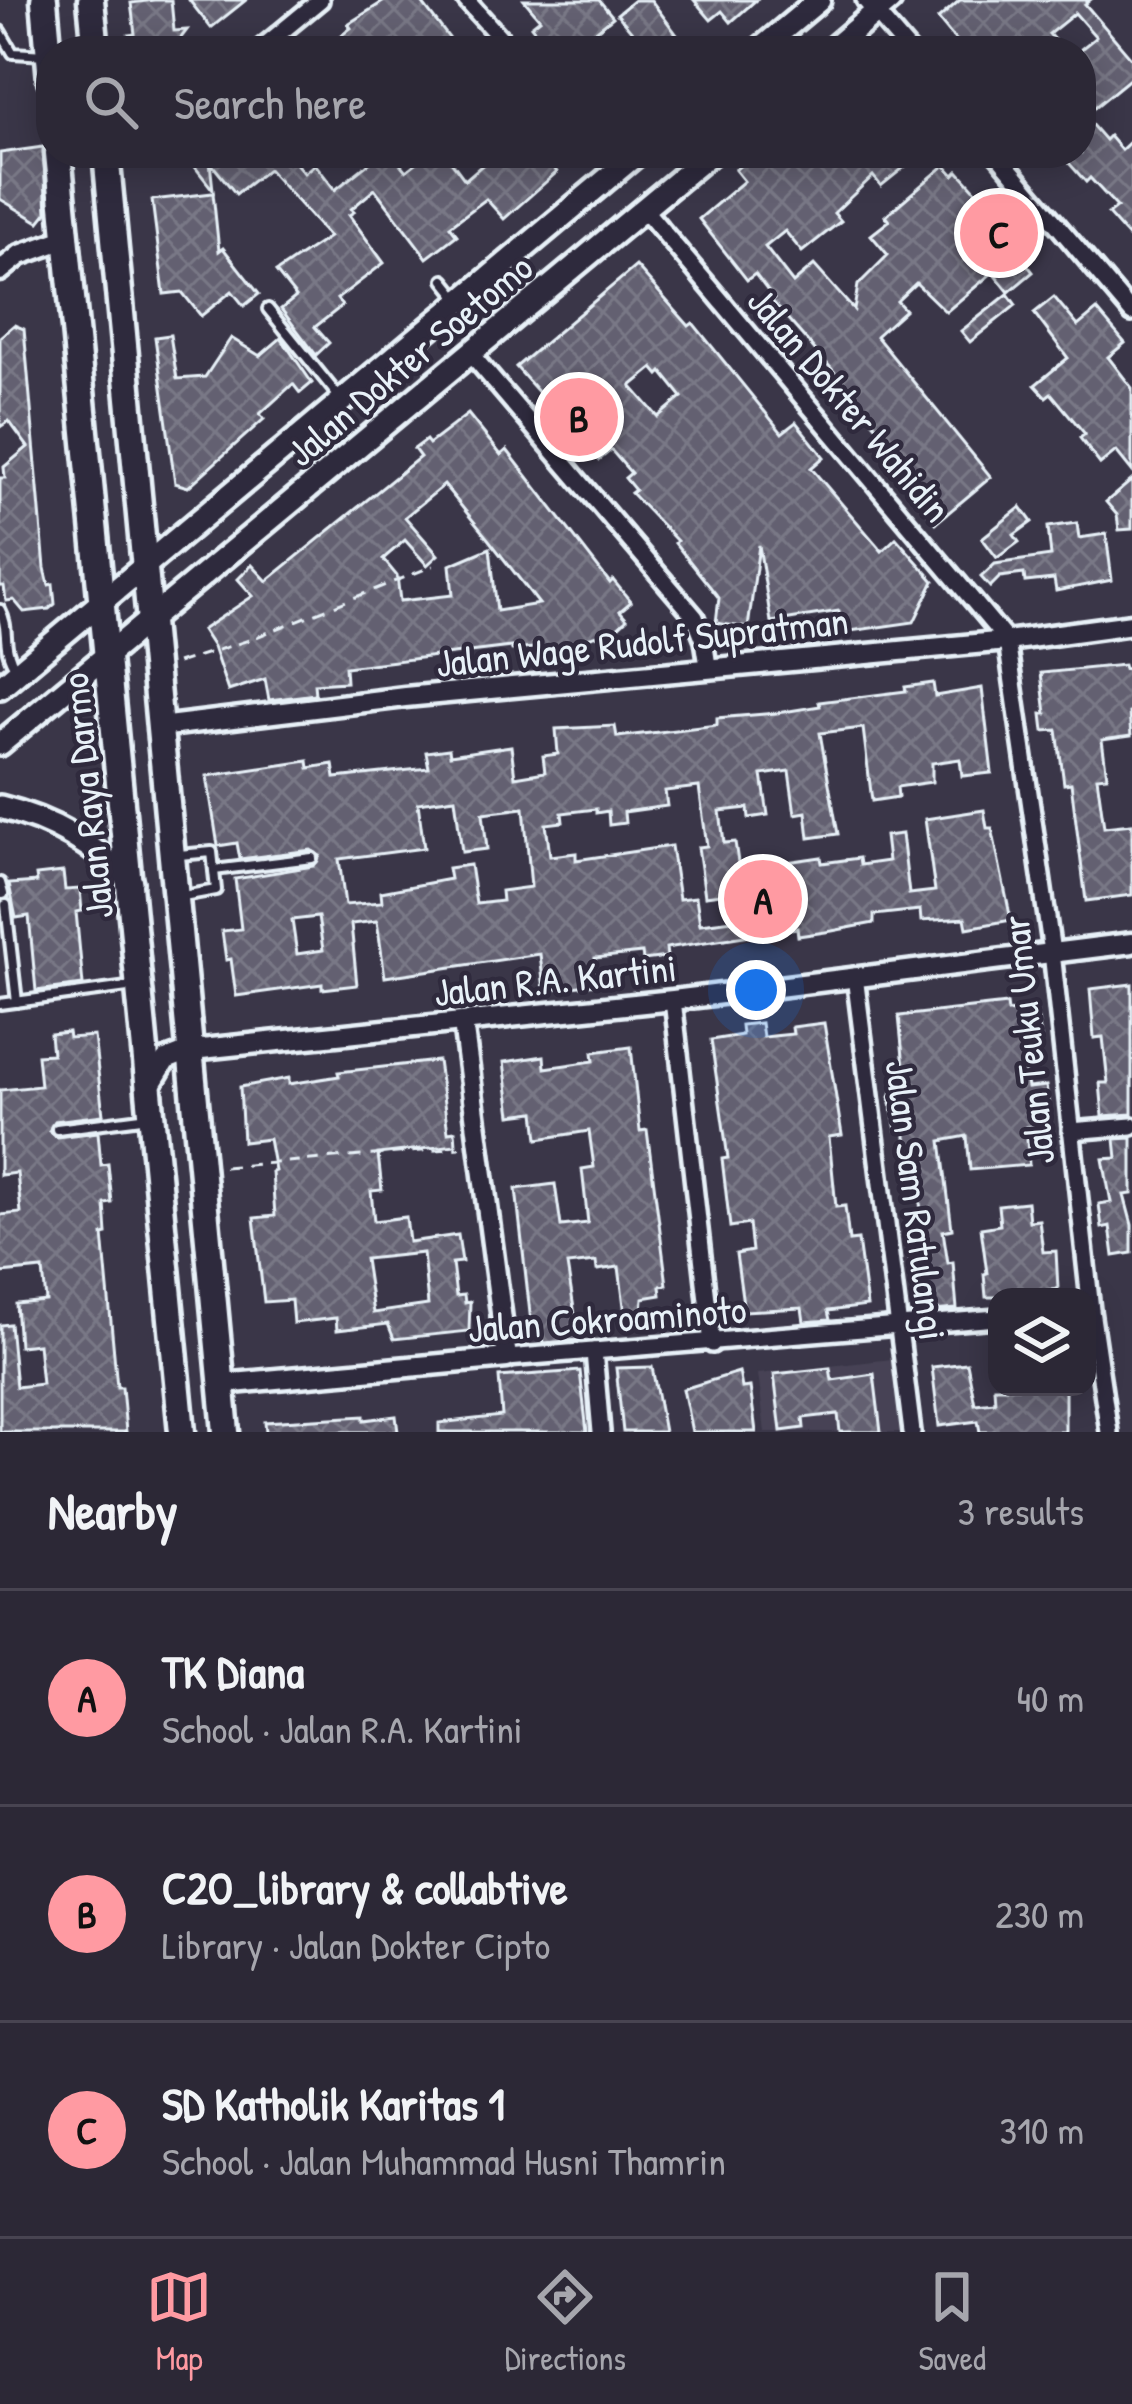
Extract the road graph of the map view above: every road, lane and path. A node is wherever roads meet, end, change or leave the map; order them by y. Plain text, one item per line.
1 (44, 0) edge
2 (91, 0) edge
3 (320, 0) edge
4 (466, 0) edge
5 (819, 0) edge
6 (876, 4) edge
7 (0, 32) edge
8 (47, 36) edge
9 (95, 36) edge
10 (276, 36) edge
11 (498, 36) edge
12 (776, 36) edge
13 (845, 36) edge
14 (898, 36) edge
15 (36, 62) edge
16 (59, 168) edge
17 (107, 168) edge
18 (604, 168) edge
19 (692, 168) edge
20 (1009, 168) edge
21 (644, 209) junction
22 (65, 239) junction
23 (0, 271) edge
24 (444, 280) dead end
25 (461, 301) junction
26 (268, 309) dead end
27 (1132, 313) edge
28 (471, 354) junction
29 (344, 402) junction
30 (147, 565) junction
31 (433, 566) dead end
32 (102, 602) junction
33 (1, 615) edge
34 (151, 615) junction
35 (1132, 624) edge
36 (1007, 640) junction
37 (108, 652) junction
38 (707, 666) junction
39 (154, 670) junction
40 (18, 671) junction
41 (0, 687) edge
42 (159, 727) junction
43 (0, 744) edge
44 (4, 816) edge
45 (172, 855) junction
46 (312, 858) dead end
47 (214, 870) junction
48 (131, 882) junction
49 (0, 883) edge
50 (3, 894) dead end
51 (176, 897) junction
52 (6, 905) dead end
53 (1132, 943) edge
54 (1052, 952) junction
55 (855, 976) junction
56 (139, 985) junction
57 (673, 1000) junction
58 (17, 1002) junction
59 (0, 1004) edge
60 (463, 1022) junction
61 (192, 1050) junction
62 (149, 1105) junction
63 (1132, 1126) edge
64 (57, 1129) dead end
65 (1071, 1131) junction
66 (479, 1147) junction
67 (203, 1169) junction
68 (1087, 1288) edge
69 (988, 1319) edge
70 (900, 1327) junction
71 (712, 1344) junction
72 (594, 1352) junction
73 (1096, 1353) edge
74 (507, 1358) junction
75 (222, 1384) junction
76 (182, 1432) edge
77 (226, 1432) edge
78 (601, 1432) edge
79 (912, 1432) edge
80 (1109, 1432) edge

1 - 8 main road
2 - 9 main road
3 - 10 street
4 - 11 street
5 - 12 main road
6 - 13 main road
6 - 14 street
7 - 15 lane
16 - 22 main road, Jalan Raya Darmo
17 - 30 main road, Jalan Raya Darmo
18 - 25 main road, Jalan Dokter Soetomo
19 - 21 main road, Jalan Dokter Soetomo
20 - 27 street
21 - 28 main road, Jalan Dokter Soetomo
21 - 36 street, Jalan Dokter Wahidin
22 - 23 street
22 - 32 main road, Jalan Raya Darmo
24 - 25 lane
25 - 29 main road, Jalan Dokter Soetomo
26 - 29 lane
28 - 34 main road, Jalan Dokter Soetomo
28 - 38 street
29 - 30 main road, Jalan Dokter Soetomo
30 - 32 main road, Jalan Dokter Soetomo
30 - 34 main road, Jalan Raya Darmo
31 - 39 path
32 - 37 main road, Jalan Raya Darmo
32 - 40 main road, Jalan Dokter Soetomo
33 - 40 lane
34 - 37 main road, Jalan Dokter Soetomo
34 - 39 main road, Jalan Raya Darmo
35 - 36 street, Jalan Wage Rudolf Supratman
36 - 38 street, Jalan Wage Rudolf Supratman
36 - 54 street, Jalan Teuku Umar
37 - 43 main road, Jalan Dokter Soetomo
37 - 48 main road, Jalan Raya Darmo
38 - 42 street, Jalan Wage Rudolf Supratman
39 - 42 main road, Jalan Raya Darmo
40 - 41 main road, Jalan Dokter Soetomo
42 - 45 main road, Jalan Raya Darmo
44 - 48 main road
45 - 47 lane
45 - 51 main road, Jalan Raya Darmo
46 - 47 lane
47 - 51 lane
48 - 56 main road, Jalan Raya Darmo
49 - 50 lane
51 - 61 main road, Jalan Raya Darmo
52 - 58 lane
53 - 54 street, Jalan R.A. Kartini
54 - 55 street, Jalan R.A. Kartini
54 - 65 street, Jalan Teuku Umar
55 - 57 street, Jalan R.A. Kartini
55 - 70 street, Jalan Sam Ratulangi
56 - 58 lane
56 - 62 main road, Jalan Raya Darmo
57 - 60 street, Jalan R.A. Kartini
57 - 71 street
58 - 59 lane
60 - 61 street, Jalan R.A. Kartini
60 - 66 street
61 - 62 street
61 - 67 main road, Jalan Raya Darmo
62 - 64 lane
62 - 76 main road, Jalan Raya Darmo
63 - 65 street
65 - 68 street, Jalan Teuku Umar
66 - 67 path
66 - 74 street
67 - 75 main road, Jalan Raya Darmo
69 - 70 street, Jalan Cokroaminoto
70 - 71 street, Jalan Cokroaminoto
70 - 79 street, Jalan Sam Ratulangi
71 - 72 street, Jalan Cokroaminoto
72 - 74 street, Jalan Cokroaminoto
72 - 78 street
73 - 80 street, Jalan Teuku Umar
74 - 75 street, Jalan Cokroaminoto
75 - 77 main road, Jalan Raya Darmo

